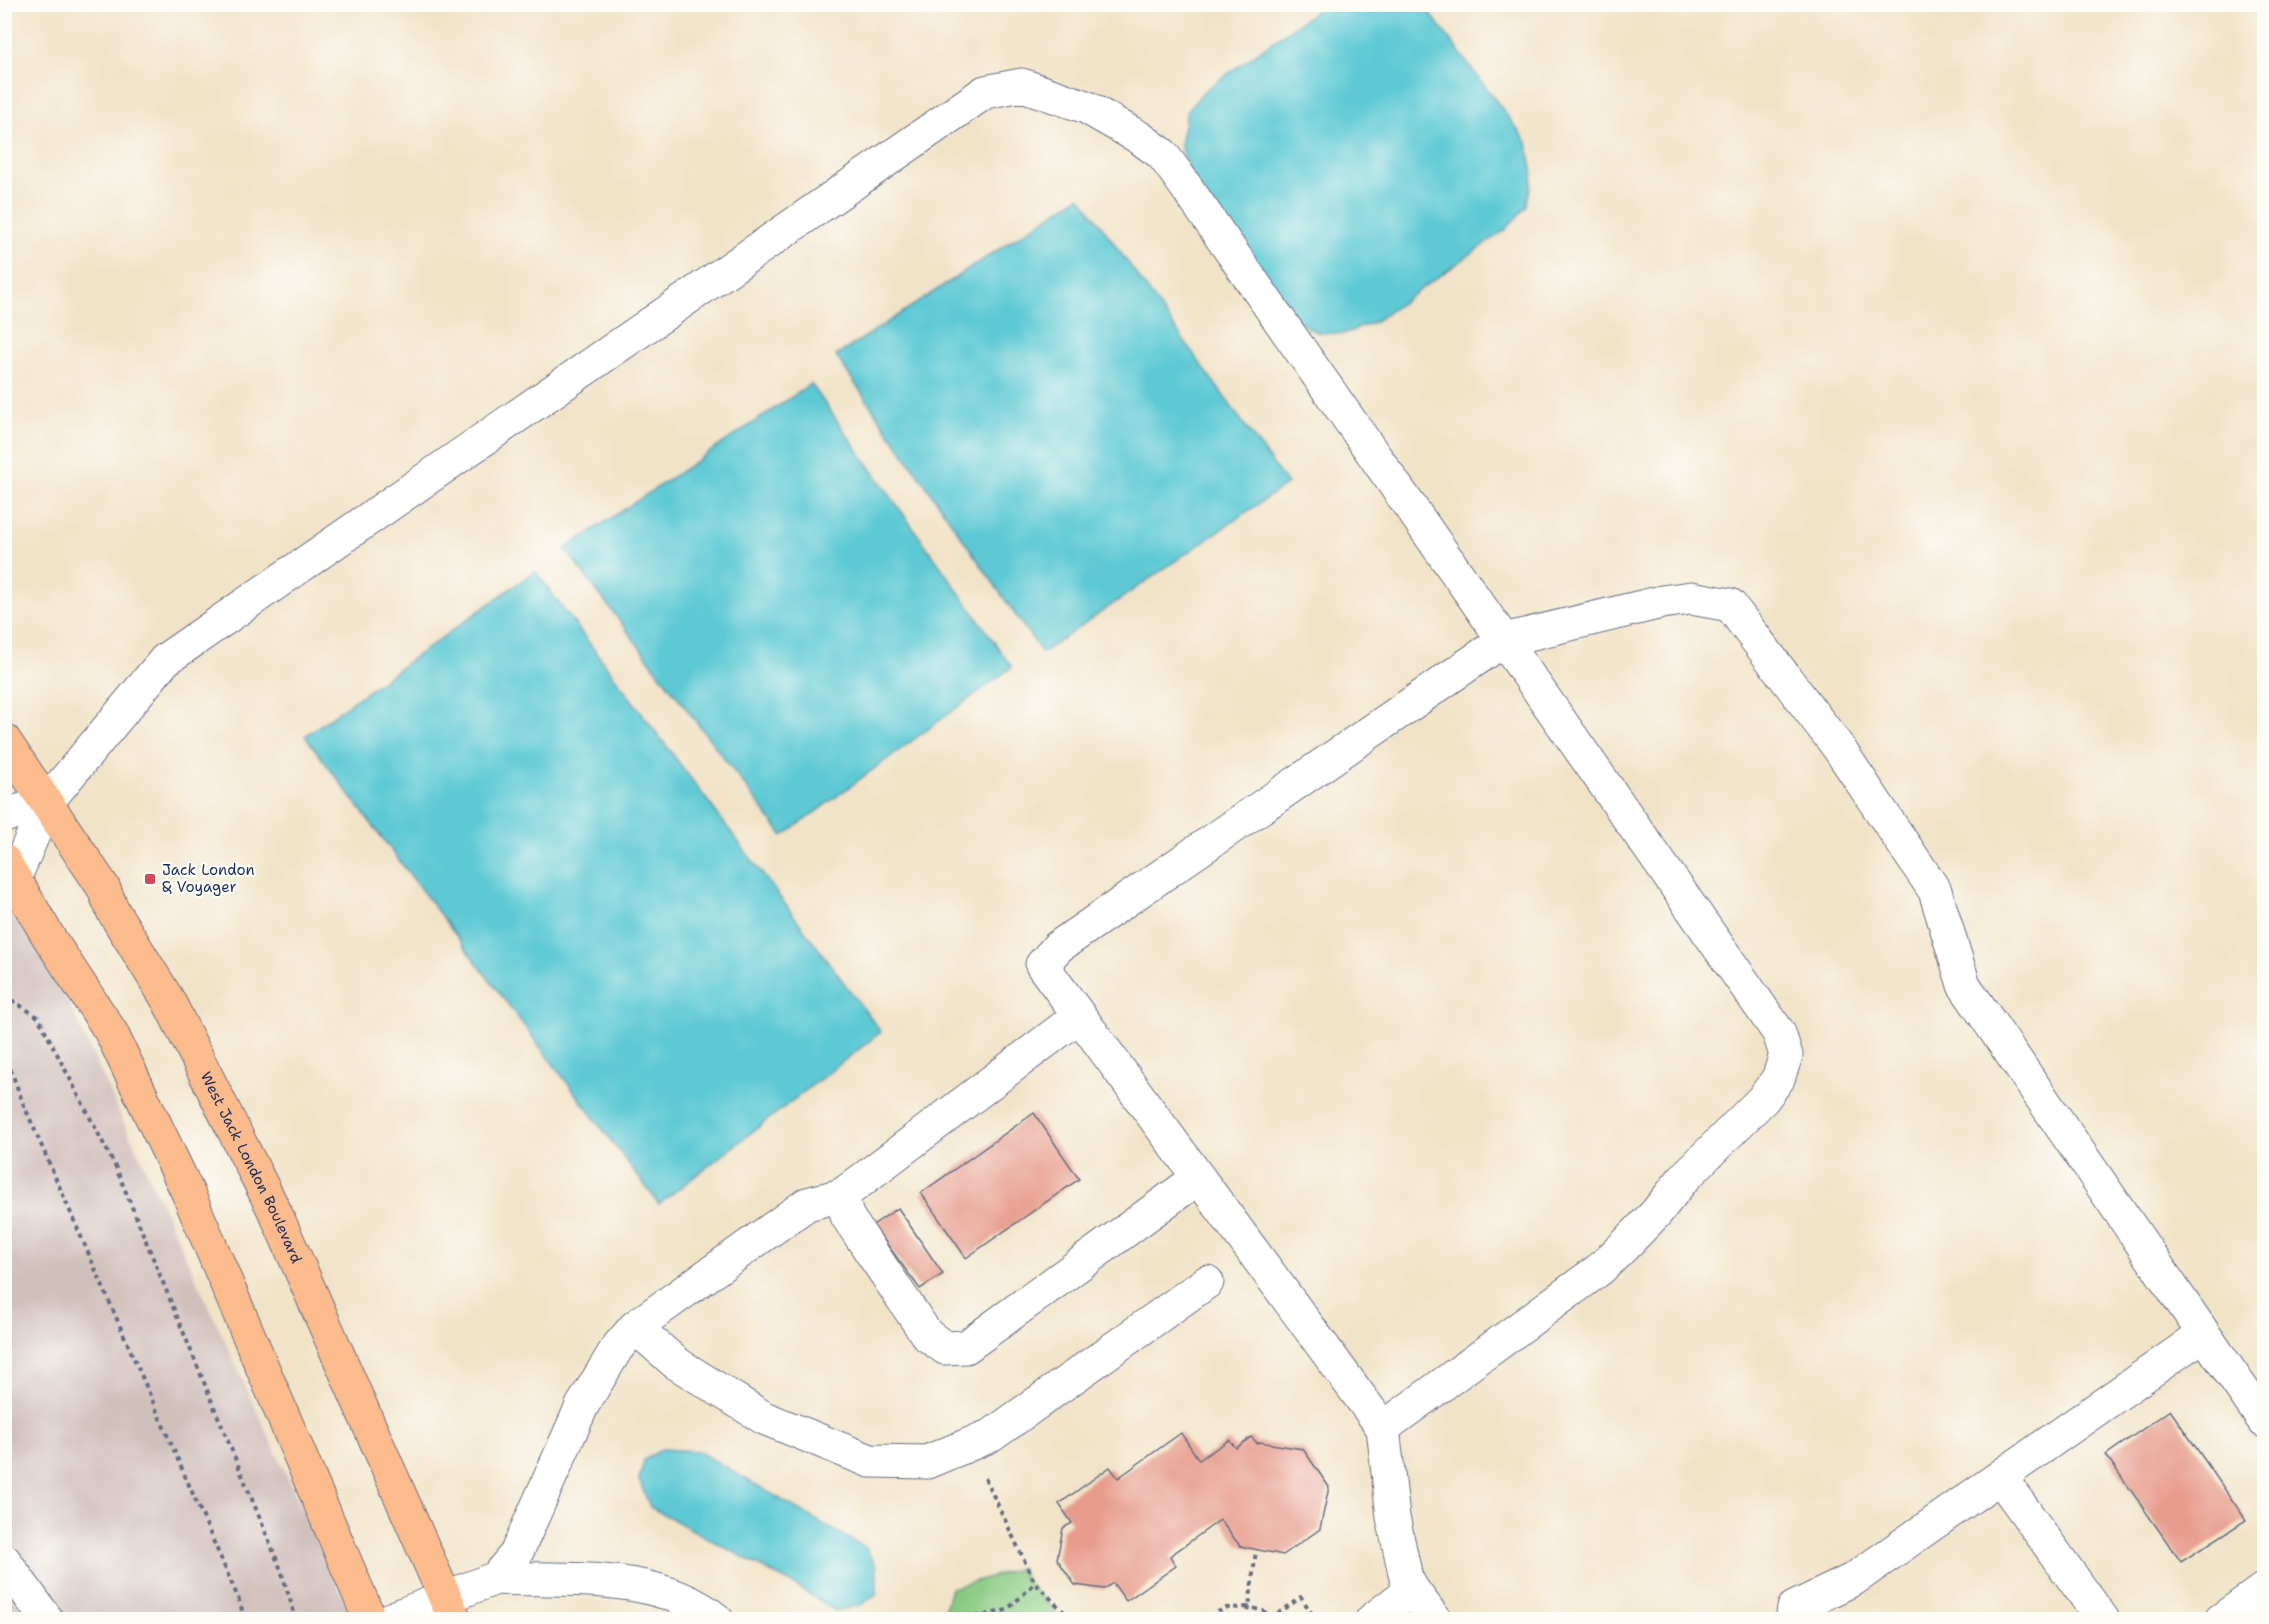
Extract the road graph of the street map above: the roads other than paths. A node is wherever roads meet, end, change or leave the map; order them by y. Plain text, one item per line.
1 (1504, 640) junction
2 (4, 740) edge
3 (47, 802) junction
4 (4, 816) edge
5 (8, 874) edge
6 (1079, 1016) junction
7 (1198, 1178) junction
8 (843, 1195) junction
9 (1207, 1282) dead end
10 (635, 1328) junction
11 (2204, 1334) junction
12 (2265, 1421) edge
13 (1383, 1428) junction
14 (2000, 1477) junction
15 (4, 1560) edge
16 (496, 1578) junction
17 (1412, 1589) junction
18 (2265, 1589) edge
19 (450, 1608) edge
20 (47, 1620) edge
21 (370, 1620) edge
22 (388, 1620) edge
23 (717, 1620) edge
24 (1372, 1620) edge
25 (1435, 1620) edge
26 (1792, 1620) edge
27 (2103, 1620) edge
28 (2221, 1620) edge

1 - 3 street
1 - 6 street
1 - 11 street
1 - 13 street
2 - 3 main road, West Jack London Boulevard
3 - 4 street
3 - 5 street
3 - 19 main road, West Jack London Boulevard
5 - 21 main road
6 - 7 street
6 - 8 street
7 - 8 street
7 - 13 street
8 - 10 street
9 - 10 street
10 - 16 street
11 - 12 street
11 - 14 street
13 - 17 street
14 - 26 street
14 - 27 street
15 - 20 street
16 - 19 street
16 - 23 street
17 - 24 street
17 - 25 street
18 - 28 street
19 - 22 street

